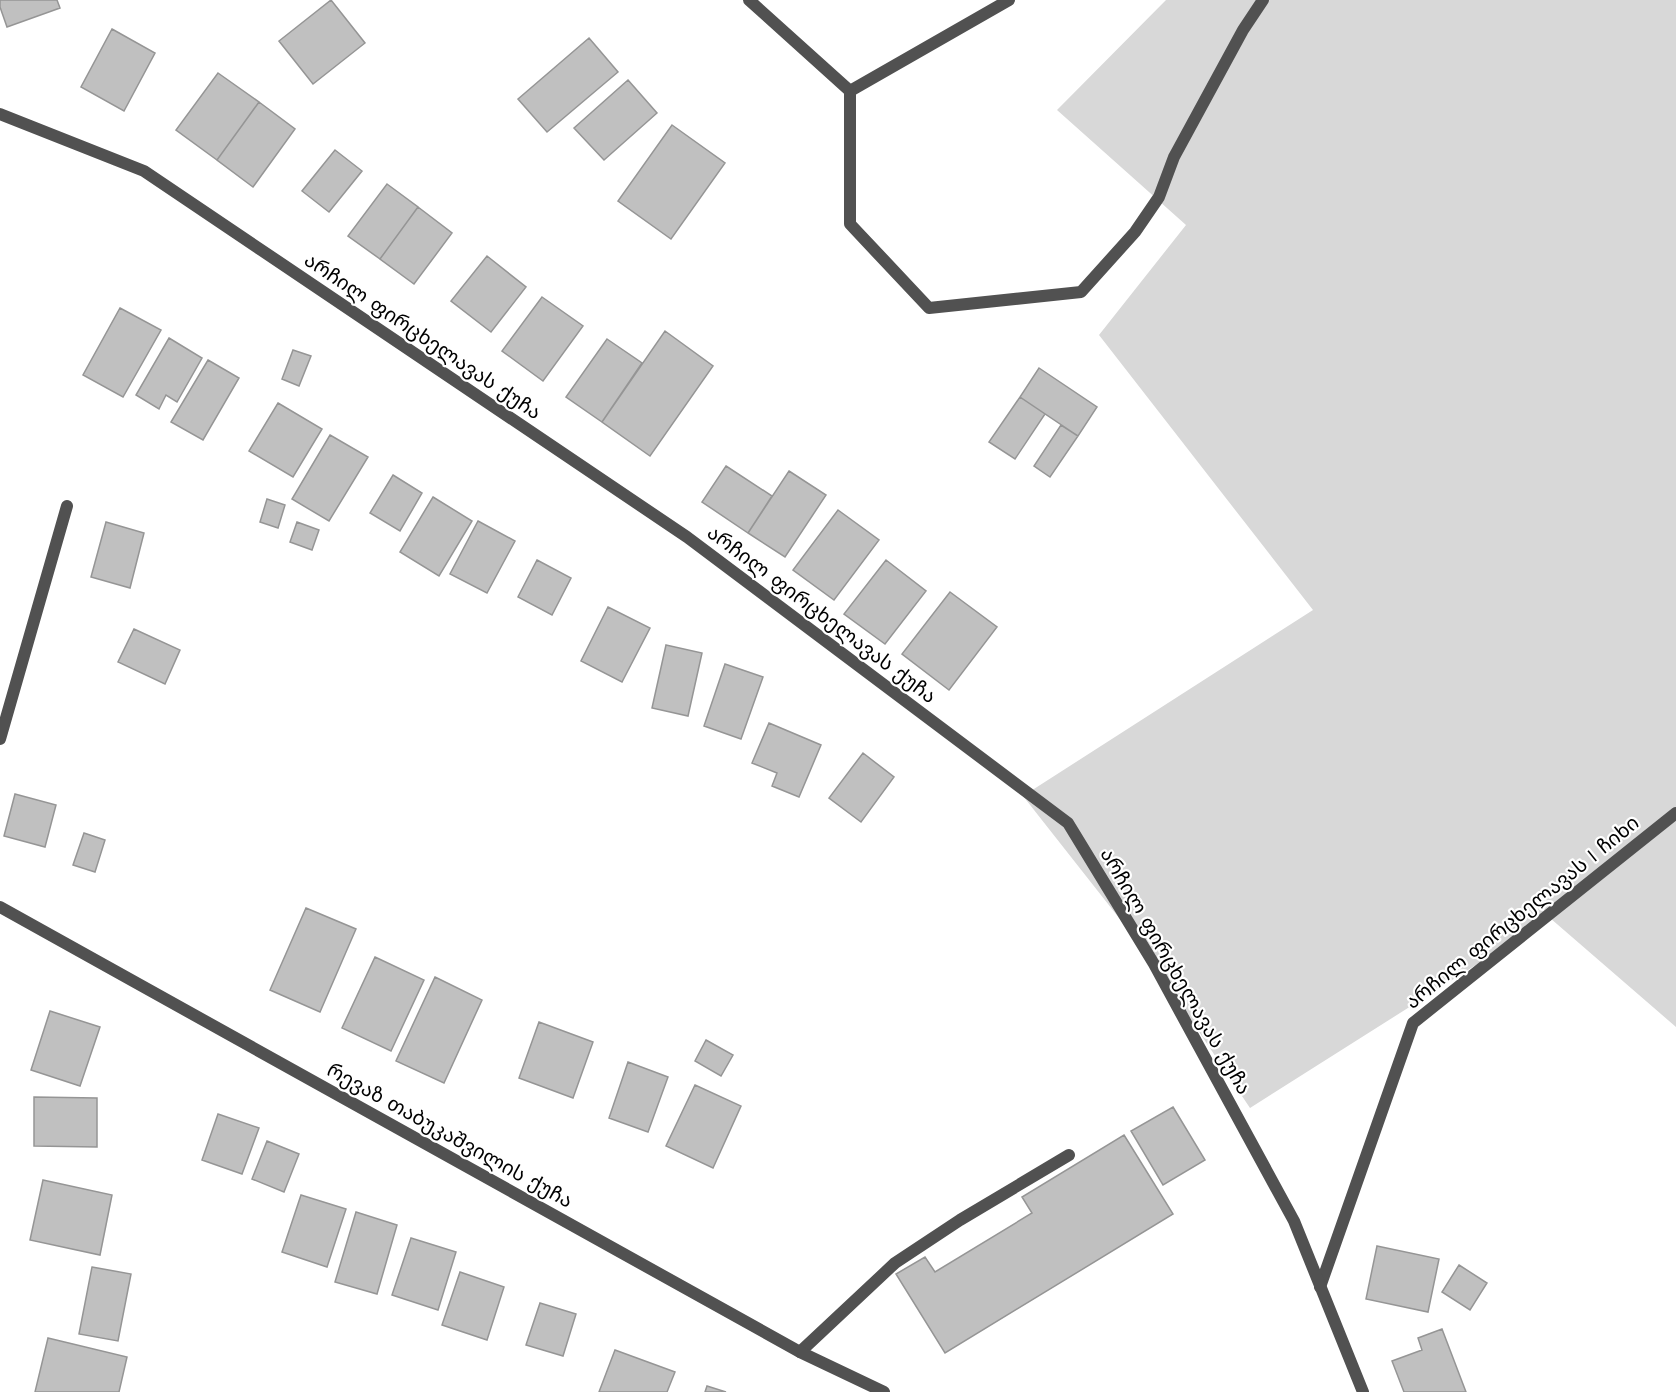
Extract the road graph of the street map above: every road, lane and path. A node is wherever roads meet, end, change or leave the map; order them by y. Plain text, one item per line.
1 (749, 0) edge
2 (1009, 0) edge
3 (1263, 0) edge
4 (849, 91) junction
5 (0, 114) edge
6 (67, 506) dead end
7 (0, 739) edge
8 (1676, 813) edge
9 (0, 907) edge
10 (1069, 1155) dead end
11 (1320, 1287) junction
12 (800, 1352) junction
13 (884, 1392) edge
14 (1363, 1392) edge

1 - 4 street
2 - 4 street
3 - 4 street
5 - 11 street, არჩილ ფირცხელავას ქუჩა
6 - 7 street
8 - 11 street, არჩილ ფირცხელავას I ჩიხი
9 - 12 street, რევაზ თაბუკაშვილის ქუჩა
10 - 12 street
11 - 14 street, არჩილ ფირცხელავას ქუჩა
12 - 13 street, რევაზ თაბუკაშვილის ქუჩა

